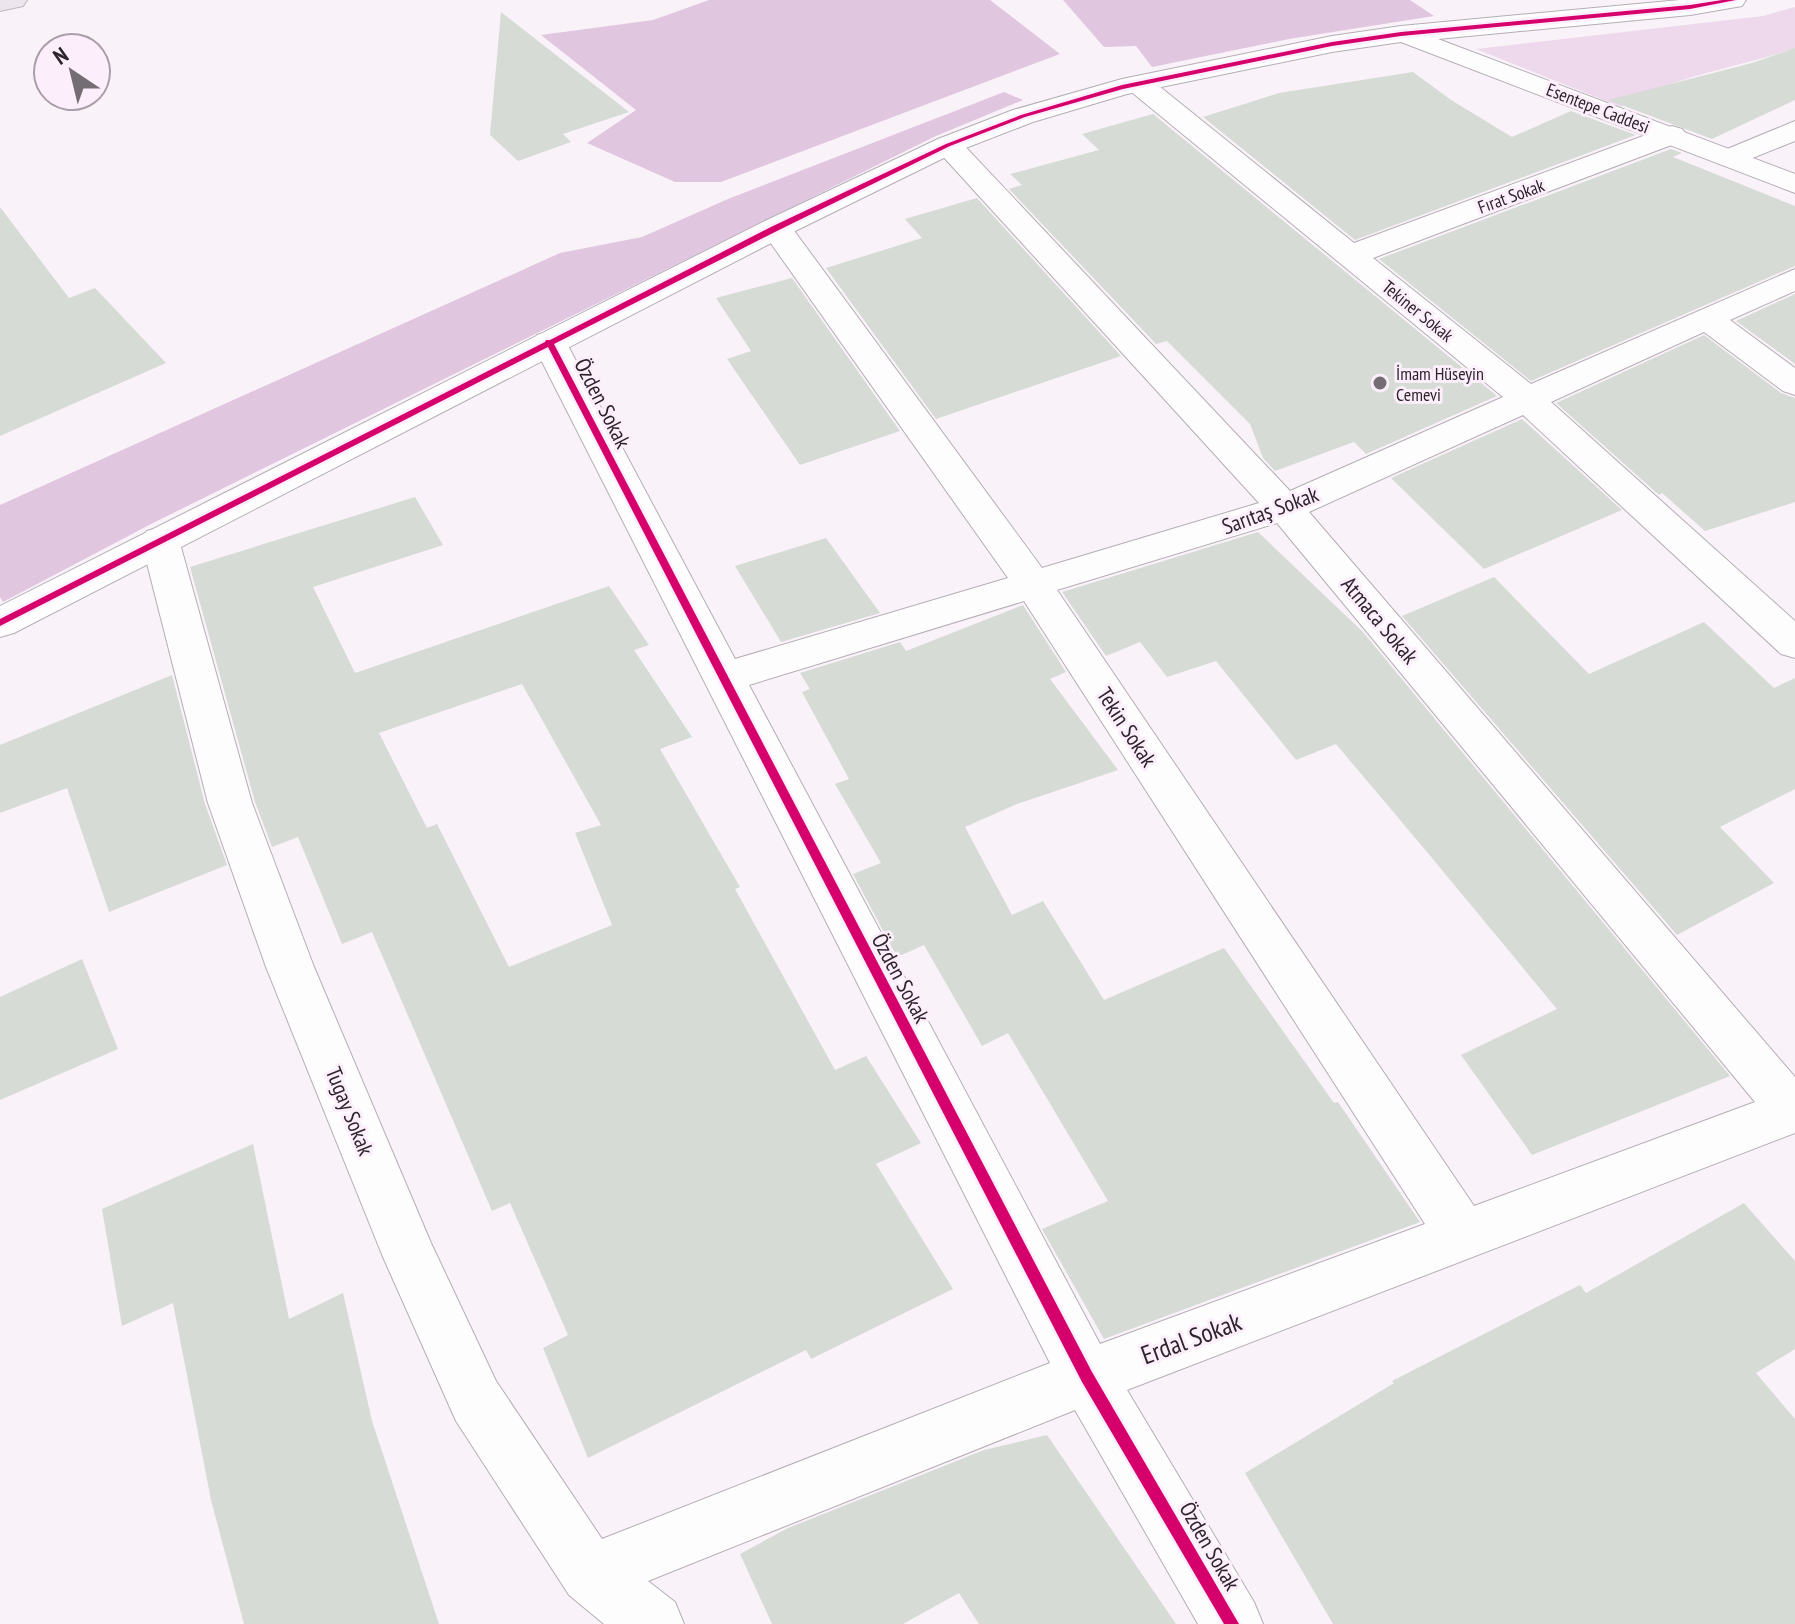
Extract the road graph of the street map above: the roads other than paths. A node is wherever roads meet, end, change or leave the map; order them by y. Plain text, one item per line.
1 (14, 0) edge
2 (1733, 0) edge
3 (0, 3) edge
4 (1401, 34) junction
5 (1139, 84) junction
6 (1795, 130) edge
7 (1672, 135) junction
8 (948, 145) junction
9 (1730, 158) junction
10 (1795, 184) edge
11 (776, 228) junction
12 (1349, 256) junction
13 (1795, 279) edge
14 (1707, 319) junction
15 (549, 342) junction
16 (1795, 384) edge
17 (1528, 400) junction
18 (1285, 508) junction
19 (160, 540) junction
20 (1033, 584) junction
21 (0, 623) edge
22 (1795, 644) edge
23 (722, 678) junction
24 (1794, 1111) edge
25 (1464, 1237) junction
26 (1087, 1377) junction
27 (590, 1574) junction
28 (653, 1624) edge
29 (1232, 1624) edge

1 - 3 highway
2 - 4 street
4 - 5 street
4 - 7 street, Esentepe Caddesi
5 - 8 street
5 - 12 street, Tekiner Sokak
6 - 9 street
7 - 9 street, Esentepe Caddesi
7 - 12 street, Fırat Sokak
8 - 11 street
8 - 18 street, Atmaca Sokak
9 - 10 street, Esentepe Caddesi
11 - 15 street
11 - 20 street, Tekin Sokak
12 - 17 street, Tekiner Sokak
13 - 14 street, Sarıtaş Sokak
14 - 16 street
14 - 17 street, Sarıtaş Sokak
15 - 19 street
15 - 23 street, Özden Sokak
17 - 18 street, Sarıtaş Sokak
17 - 22 street, Tekiner Sokak
18 - 20 street, Sarıtaş Sokak
18 - 24 street, Atmaca Sokak
19 - 21 street
19 - 27 street, Tugay Sokak
20 - 23 street, Sarıtaş Sokak
20 - 25 street, Tekin Sokak
23 - 26 street, Özden Sokak
24 - 25 street, Erdal Sokak
25 - 26 street, Erdal Sokak
26 - 27 street, Erdal Sokak
26 - 29 street, Özden Sokak
27 - 28 street, Tugay Sokak

